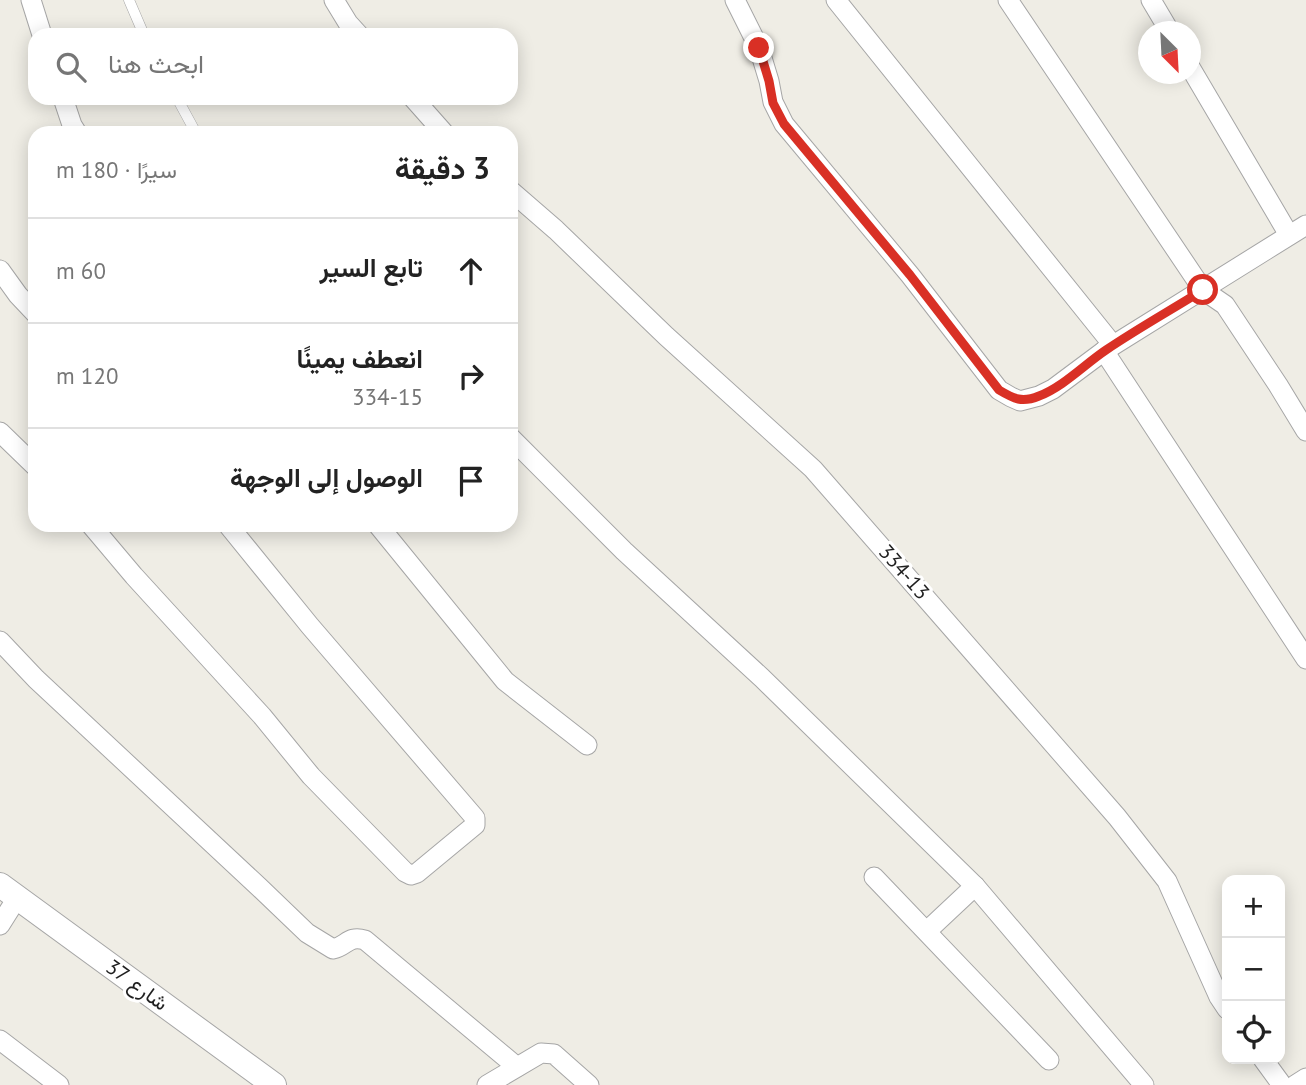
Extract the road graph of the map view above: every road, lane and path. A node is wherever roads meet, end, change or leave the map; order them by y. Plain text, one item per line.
1 (31, 0) edge
2 (129, 0) edge
3 (334, 0) edge
4 (735, 0) edge
5 (836, 0) edge
6 (1008, 0) edge
7 (1151, 0) edge
8 (1163, 21) edge
9 (40, 28) edge
10 (141, 28) edge
11 (353, 28) edge
12 (1201, 82) edge
13 (65, 105) edge
14 (181, 105) edge
15 (420, 105) edge
16 (73, 126) edge
17 (192, 126) edge
18 (438, 126) edge
19 (518, 197) edge
20 (1298, 230) edge
21 (0, 270) edge
22 (1203, 290) junction
23 (28, 306) edge
24 (1109, 348) junction
25 (1306, 431) edge
26 (0, 432) edge
27 (518, 445) edge
28 (28, 459) edge
29 (97, 532) edge
30 (234, 532) edge
31 (384, 532) edge
32 (0, 641) edge
33 (1306, 659) edge
34 (587, 745) dead end
35 (874, 877) dead end
36 (975, 886) junction
37 (9, 891) edge
38 (0, 925) edge
39 (927, 932) junction
40 (1222, 1002) edge
41 (0, 1040) edge
42 (1049, 1060) dead end
43 (1267, 1064) edge
44 (517, 1067) junction
45 (1306, 1078) edge
46 (59, 1085) edge
47 (274, 1085) edge
48 (487, 1085) edge
49 (589, 1085) edge
50 (1144, 1085) edge
51 (1282, 1085) edge
52 (1295, 1085) edge

1 - 9 street
2 - 10 lane
3 - 11 street
4 - 24 street
5 - 24 street
6 - 22 street
7 - 8 street
12 - 20 street
13 - 16 street
14 - 17 lane
15 - 18 street
19 - 40 street, 334-13
20 - 22 street
21 - 23 street
22 - 24 street
22 - 25 street
24 - 33 street
26 - 28 street
27 - 36 street
29 - 30 street
31 - 34 street
32 - 44 street
35 - 39 street
36 - 39 street
36 - 50 street
37 - 38 street
37 - 47 street, شارع 37
39 - 42 street
41 - 46 street
43 - 51 street
44 - 48 street
44 - 49 street
45 - 52 street

